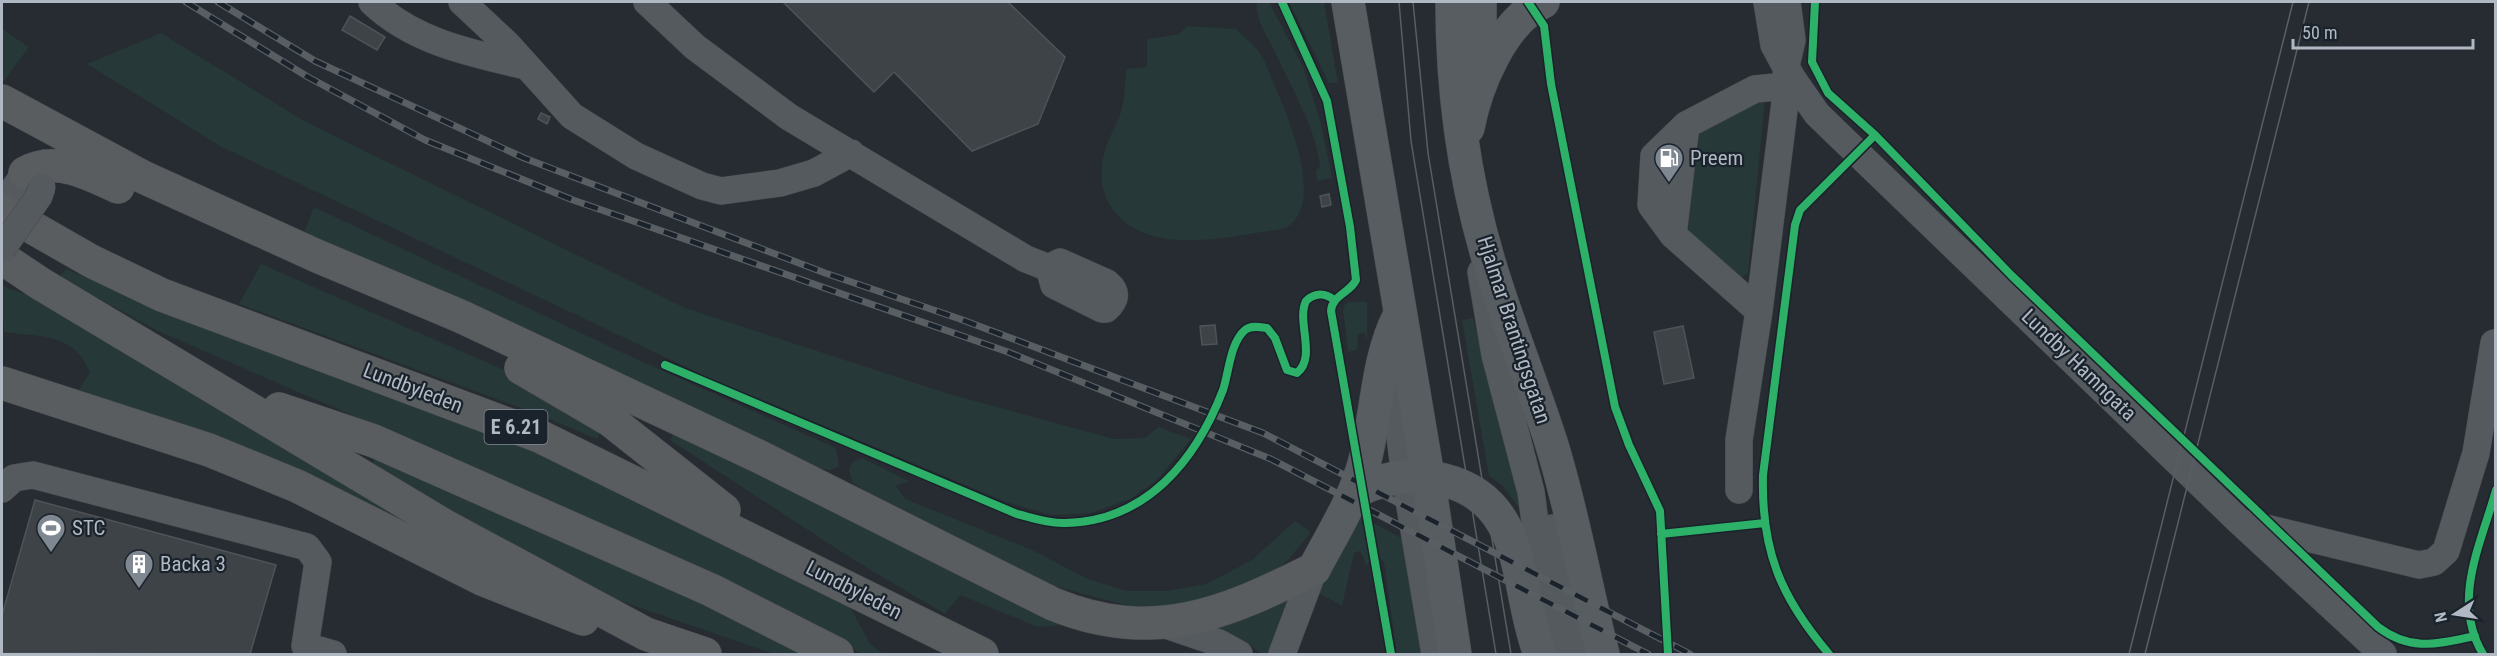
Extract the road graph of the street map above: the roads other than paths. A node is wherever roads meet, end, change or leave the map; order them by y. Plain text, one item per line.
1 (372, 2) edge
2 (462, 2) edge
3 (647, 2) edge
4 (1348, 2) edge
5 (1452, 2) edge
6 (1480, 2) edge
7 (1543, 2) edge
8 (1767, 2) edge
9 (1787, 2) edge
10 (526, 66) junction
11 (1786, 76) junction
12 (1480, 81) junction
13 (2, 101) edge
14 (2, 120) edge
15 (1464, 147) junction
16 (851, 153) junction
17 (36, 175) junction
18 (2, 208) edge
19 (1476, 210) junction
20 (2, 249) edge
21 (2, 258) edge
22 (1049, 268) dead end
23 (1759, 311) junction
24 (1401, 312) junction
25 (2494, 343) dead end
26 (2, 383) edge
27 (214, 387) junction
28 (1551, 443) junction
29 (1417, 476) junction
30 (2, 489) edge
31 (1739, 490) dead end
32 (1355, 492) junction
33 (2240, 522) junction
34 (772, 549) junction
35 (1314, 569) junction
36 (1163, 624) junction
37 (646, 634) junction
38 (333, 654) edge
39 (705, 654) edge
40 (837, 654) edge
41 (982, 654) edge
42 (1239, 654) edge
43 (1281, 654) edge
44 (1436, 654) edge
45 (1455, 654) edge
46 (1540, 654) edge
47 (1560, 654) edge
48 (1583, 654) edge
49 (1603, 654) edge
50 (2383, 654) edge

1 - 10 street
2 - 10 street
3 - 16 street
4 - 24 main road
5 - 15 main road, Hjalmar Brantingsgatan
6 - 12 main road
7 - 12 main road
8 - 11 street, Lundby Hamngata
9 - 11 street
10 - 16 street
11 - 23 street
11 - 23 street
11 - 33 street, Lundby Hamngata
12 - 15 main road
13 - 36 highway
14 - 17 highway
15 - 19 main road, Hjalmar Brantingsgatan
16 - 22 street
17 - 18 street
17 - 20 street, bridge
17 - 34 highway
18 - 34 highway, Lundbyleden / E 6.21
19 - 28 main road, Hjalmar Brantingsgatan
19 - 47 street
21 - 27 highway
23 - 31 street
24 - 29 main road
24 - 32 main road
25 - 33 street
26 - 37 highway
27 - 37 highway
27 - 40 highway
28 - 48 street
28 - 49 main road, Hjalmar Brantingsgatan
29 - 32 main road
29 - 44 street
29 - 45 main road
29 - 46 main road
30 - 38 street
32 - 35 main road
33 - 50 street, Lundby Hamngata
34 - 41 highway, Lundbyleden / E 6.21
35 - 36 highway
35 - 43 street
36 - 42 street
37 - 39 highway

